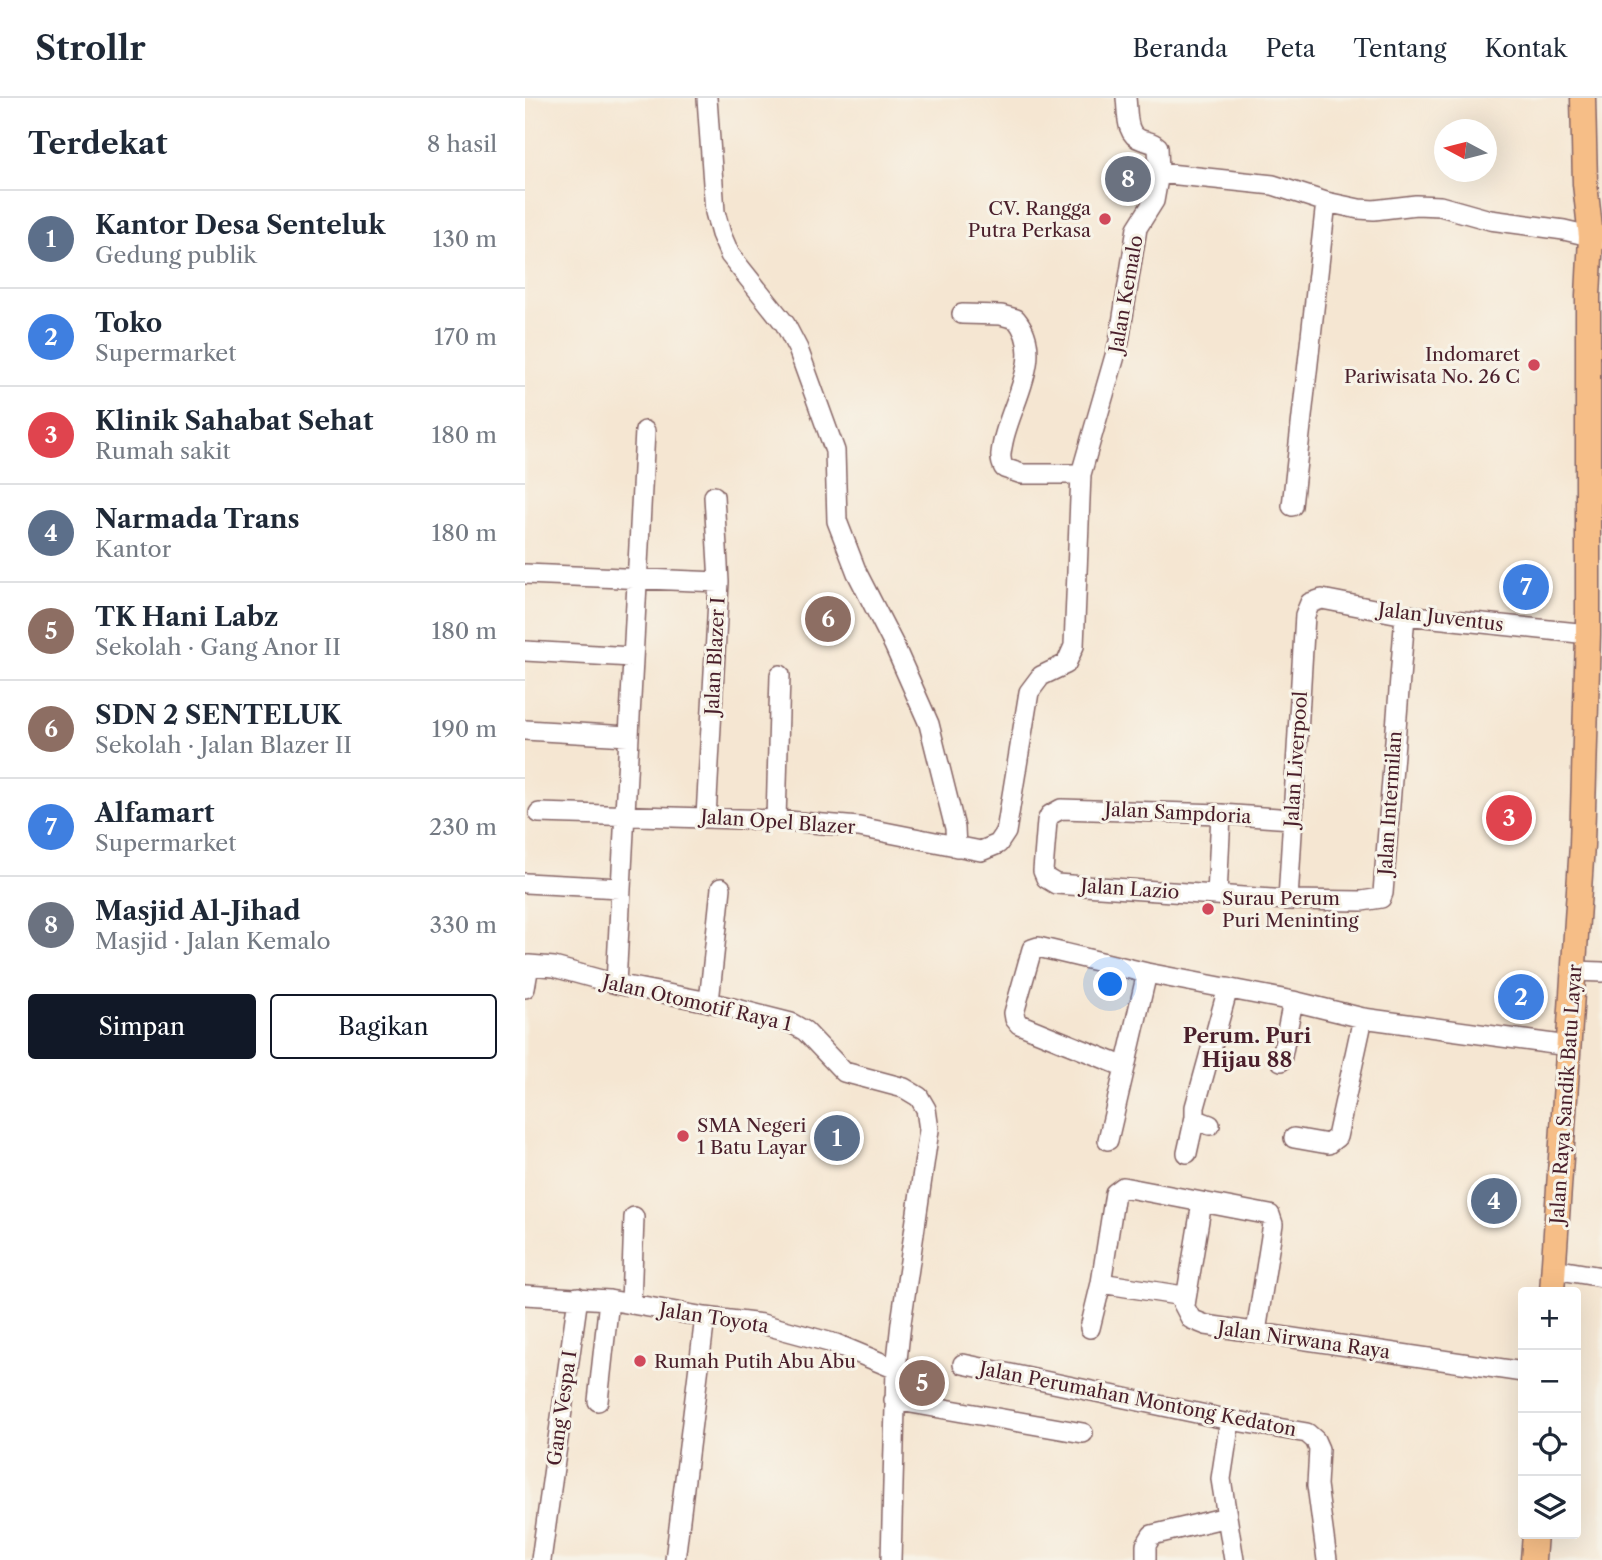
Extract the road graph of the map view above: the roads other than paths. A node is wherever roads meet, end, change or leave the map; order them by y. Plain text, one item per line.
1 (707, 98) edge
2 (1126, 98) edge
3 (1583, 98) edge
4 (1159, 173) junction
5 (1326, 202) junction
6 (1596, 238) edge
7 (963, 314) dead end
8 (645, 431) dead end
9 (1596, 468) edge
10 (1081, 474) junction
11 (714, 496) dead end
12 (1292, 506) dead end
13 (525, 574) edge
14 (639, 580) junction
15 (719, 582) junction
16 (1405, 615) junction
17 (1305, 617) joint
18 (1588, 634) junction
19 (525, 651) edge
20 (632, 657) junction
21 (780, 675) dead end
22 (525, 730) edge
23 (628, 736) junction
24 (539, 813) dead end
25 (625, 814) junction
26 (1221, 814) junction
27 (706, 817) junction
28 (776, 820) junction
29 (1292, 820) junction
30 (1006, 832) joint
31 (955, 846) junction
32 (525, 883) edge
33 (1056, 884) joint
34 (620, 888) junction
35 (721, 888) dead end
36 (1217, 895) junction
37 (1288, 900) junction
38 (527, 965) edge
39 (1575, 971) junction
40 (1602, 972) edge
41 (1147, 973) junction
42 (616, 984) junction
43 (525, 988) edge
44 (1228, 988) junction
45 (1293, 1001) junction
46 (709, 1002) junction
47 (1363, 1018) junction
48 (1568, 1046) junction
49 (1282, 1061) dead end
50 (1125, 1067) junction
51 (1294, 1138) dead end
52 (1108, 1140) dead end
53 (1187, 1153) dead end
54 (1202, 1202) junction
55 (634, 1217) dead end
56 (1602, 1277) edge
57 (1553, 1280) edge
58 (1101, 1283) junction
59 (525, 1295) edge
60 (578, 1297) junction
61 (609, 1300) junction
62 (631, 1304) junction
63 (1185, 1305) junction
64 (705, 1317) junction
65 (1090, 1328) dead end
66 (1256, 1332) junction
67 (963, 1364) dead end
68 (896, 1370) junction
69 (1518, 1371) edge
70 (894, 1400) junction
71 (598, 1401) dead end
72 (1230, 1420) junction
73 (1083, 1433) dead end
74 (1227, 1517) junction
75 (1535, 1539) edge
76 (541, 1560) edge
77 (675, 1560) edge
78 (891, 1560) edge
79 (1146, 1560) edge
80 (1234, 1560) edge
81 (1327, 1560) edge
82 (1533, 1560) edge

1 - 31 street
2 - 4 street
3 - 6 main road, Jalan Raya Sandik Batu Layar
4 - 5 street
4 - 10 street, Jalan Kemalo
5 - 6 street
5 - 12 street
6 - 9 main road, Jalan Raya Sandik Batu Layar
7 - 10 street
8 - 14 street
9 - 18 main road, Jalan Raya Sandik Batu Layar
10 - 30 street, Jalan Kemalo
11 - 15 street, Jalan Blazer I
13 - 14 street
14 - 15 street
14 - 20 street
15 - 27 street, Jalan Blazer I
16 - 17 street, Jalan Juventus
16 - 18 street, Jalan Juventus
16 - 37 street, Jalan Intermilan
17 - 29 street, Jalan Liverpool
18 - 39 main road, Jalan Raya Sandik Batu Layar
19 - 20 street
20 - 23 street
21 - 28 street
22 - 23 street
23 - 25 street
24 - 25 street, Jalan Opel Blazer
25 - 27 street, Jalan Opel Blazer
25 - 34 street
26 - 29 street, Jalan Sampdoria
26 - 33 street, Jalan Sampdoria
26 - 36 street
27 - 28 street, Jalan Opel Blazer
28 - 31 street, Jalan Opel Blazer
29 - 37 street, Jalan Liverpool
30 - 31 street, Jalan Opel Blazer
32 - 34 street
33 - 36 street, Jalan Lazio
34 - 42 street
35 - 46 street
36 - 37 street, Jalan Lazio
38 - 42 street, Jalan Otomotif Raya 1
38 - 43 street
39 - 40 street
39 - 48 main road, Jalan Raya Sandik Batu Layar
41 - 44 street
41 - 50 street
41 - 50 street
42 - 46 street, Jalan Otomotif Raya 1
44 - 45 street
44 - 53 street
45 - 47 street
45 - 49 street
46 - 68 street, Jalan Otomotif Raya 1
47 - 48 street
47 - 51 street
48 - 57 main road, Jalan Raya Sandik Batu Layar
50 - 52 street
54 - 58 street
54 - 63 street
54 - 66 street
55 - 62 street
56 - 57 street
58 - 63 street, Jalan Nirwana Raya
58 - 65 street
59 - 60 street, Jalan Toyota
60 - 61 street, Jalan Toyota
60 - 76 street, Gang Vespa I
61 - 62 street, Jalan Toyota
61 - 71 street
62 - 64 street, Jalan Toyota
63 - 66 street, Jalan Nirwana Raya
64 - 68 street, Jalan Toyota
64 - 77 street
66 - 69 street, Jalan Nirwana Raya
67 - 72 street, Jalan Perumahan Montong Kedaton
68 - 70 street, Jalan Otomotif Raya 1
70 - 73 street
70 - 78 street, Jalan Otomotif Raya 1
72 - 74 street
72 - 81 street, Jalan Perumahan Montong Kedaton
74 - 79 street
74 - 80 street
75 - 82 main road

